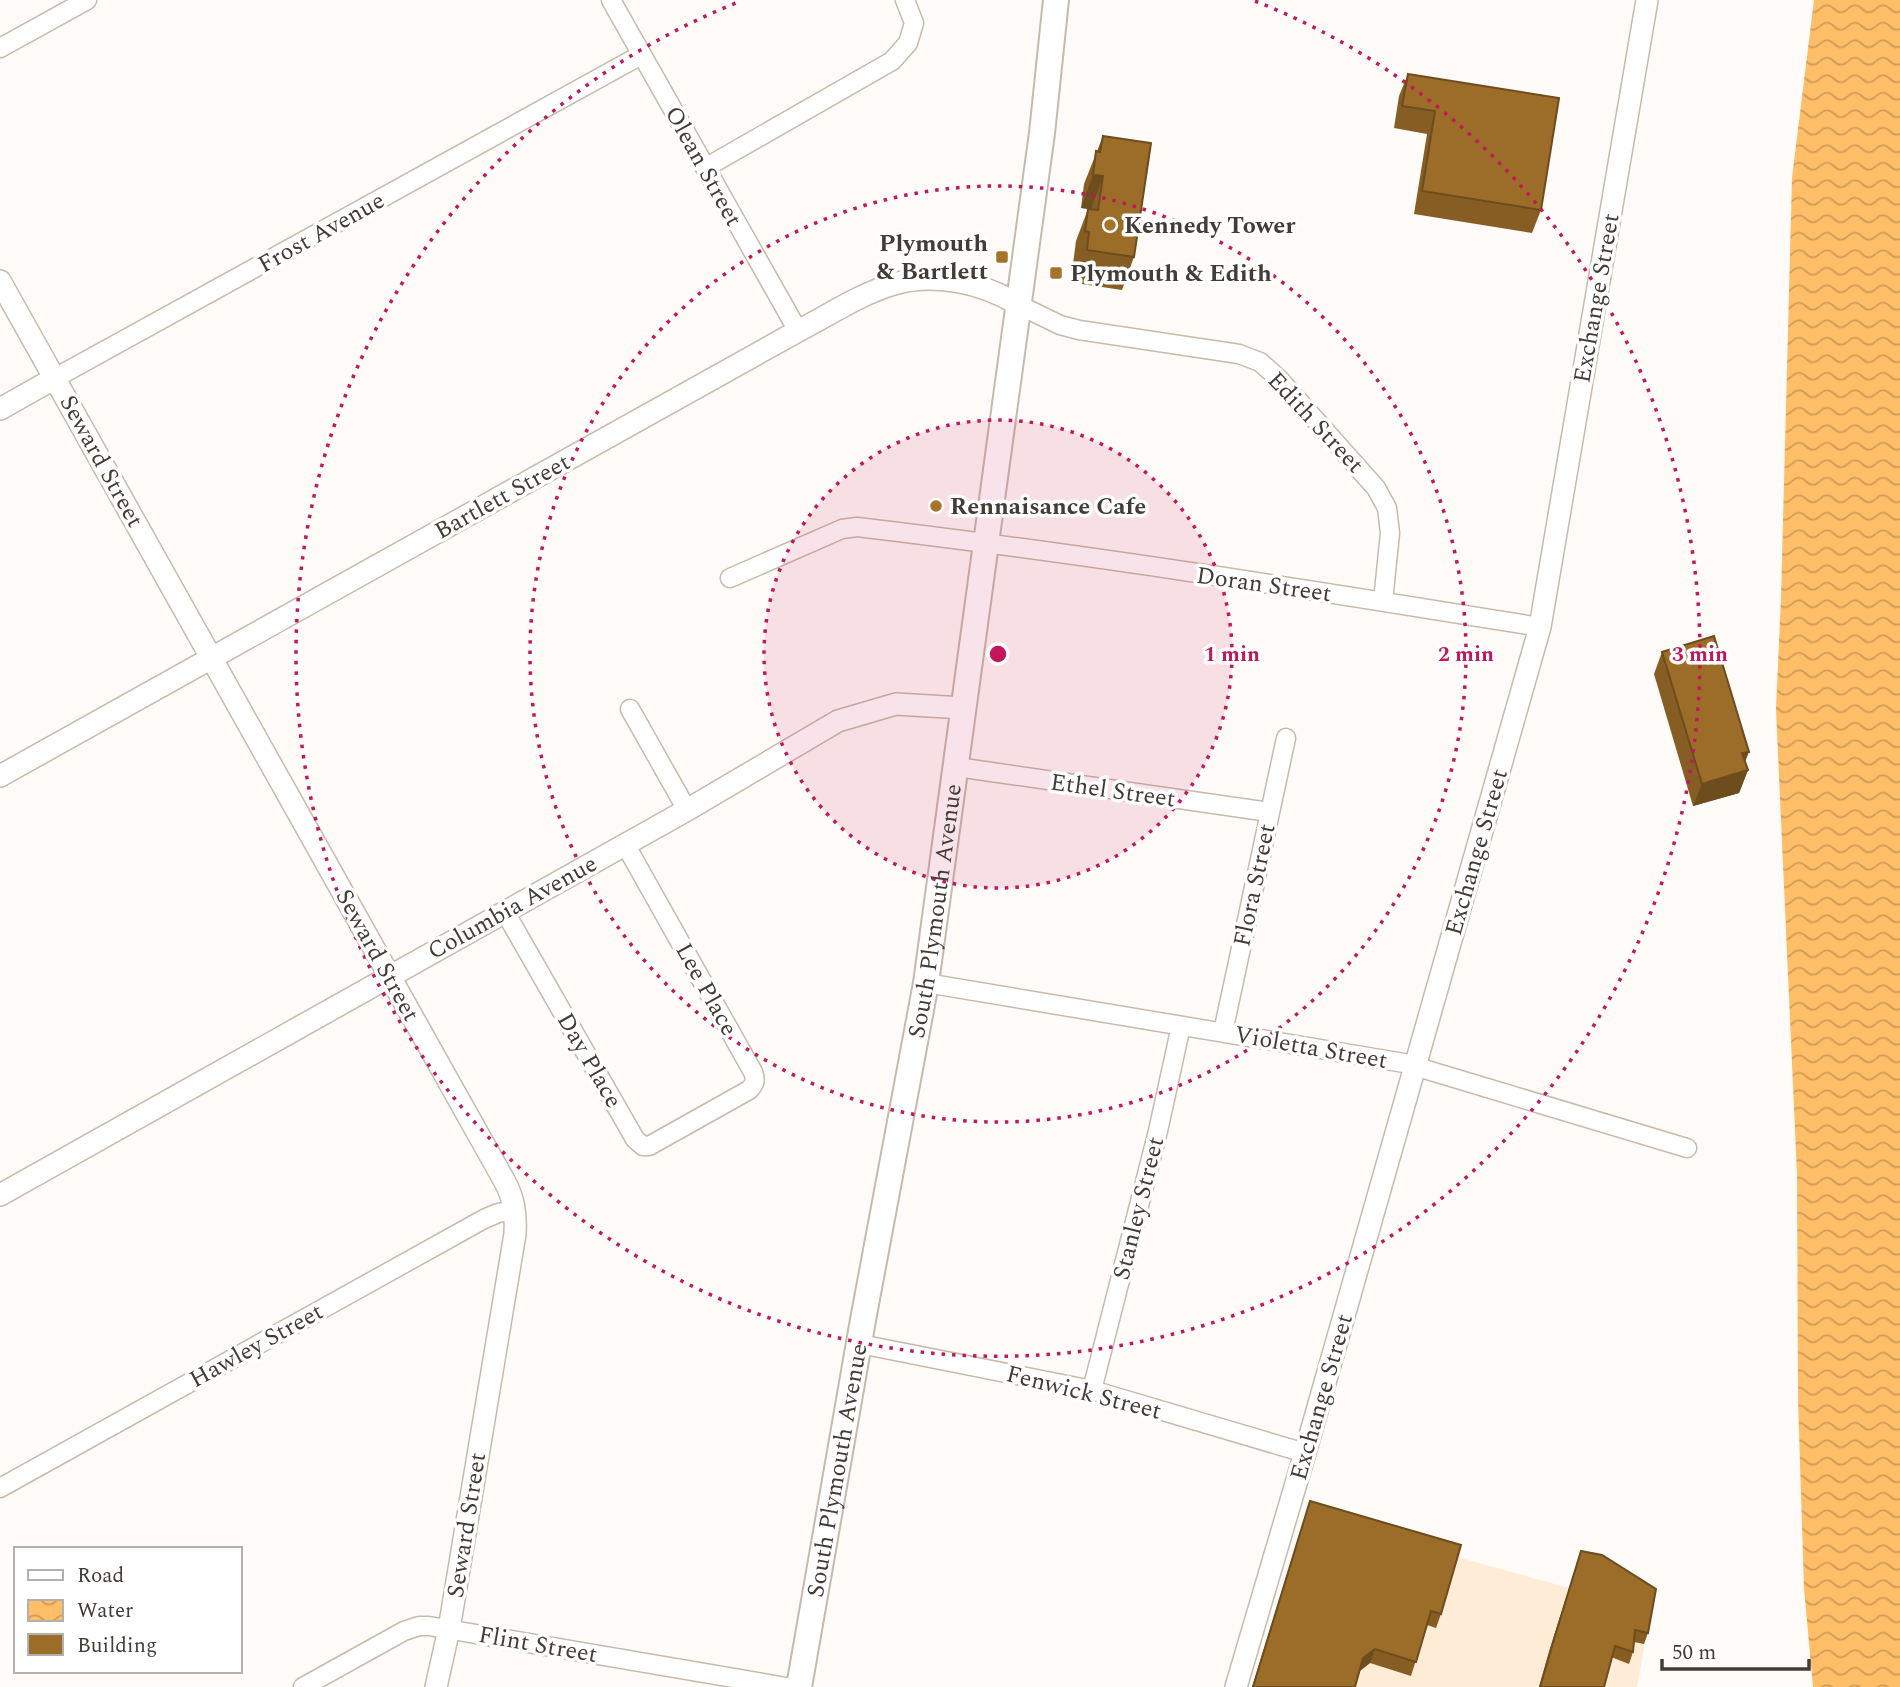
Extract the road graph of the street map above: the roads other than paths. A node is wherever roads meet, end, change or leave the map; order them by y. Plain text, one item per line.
1 (87, 0) edge
2 (611, 0) edge
3 (905, 0) edge
4 (1056, 0) edge
5 (1069, 0) edge
6 (1647, 0) edge
7 (0, 48) edge
8 (641, 55) junction
9 (1042, 133) junction
10 (705, 168) junction
11 (0, 281) edge
12 (1018, 305) junction
13 (798, 331) junction
14 (55, 378) junction
15 (0, 409) edge
16 (987, 542) junction
17 (730, 578) dead end
18 (1383, 601) junction
19 (1540, 627) junction
20 (212, 658) junction
21 (963, 708) junction
22 (629, 709) dead end
23 (1286, 738) dead end
24 (957, 768) junction
25 (0, 776) edge
26 (687, 810) junction
27 (1269, 812) junction
28 (625, 844) junction
29 (505, 912) junction
30 (390, 976) junction
31 (926, 983) junction
32 (1181, 1026) junction
33 (1223, 1032) junction
34 (1415, 1066) junction
35 (704, 1116) joint
36 (1687, 1148) dead end
37 (0, 1195) edge
38 (515, 1210) junction
39 (859, 1344) junction
40 (1092, 1390) junction
41 (1305, 1453) junction
42 (0, 1488) edge
43 (449, 1629) junction
44 (303, 1687) edge
45 (436, 1687) edge
46 (786, 1687) edge
47 (799, 1687) edge
48 (1236, 1687) edge

1 - 7 street
2 - 8 street, Olean Street
3 - 10 street
4 - 9 main road, South Plymouth Avenue
5 - 9 main road, South Plymouth Avenue
6 - 19 street, Exchange Street
8 - 10 street, Olean Street
8 - 14 street, Frost Avenue
9 - 12 main road, South Plymouth Avenue
10 - 13 street, Olean Street
11 - 14 street, Seward Street
12 - 13 street, Bartlett Street
12 - 16 main road, South Plymouth Avenue
12 - 18 street, Edith Street
13 - 20 street, Bartlett Street
14 - 15 street, Frost Avenue
14 - 20 street, Seward Street
16 - 17 street, Doran Street
16 - 18 street, Doran Street
16 - 21 main road, South Plymouth Avenue
18 - 19 street, Doran Street
19 - 34 street, Exchange Street
20 - 25 street, Bartlett Street
20 - 30 street, Seward Street
21 - 24 main road, South Plymouth Avenue
21 - 26 street, Columbia Avenue
22 - 26 street
23 - 27 street, Flora Street
24 - 27 street, Ethel Street
24 - 31 main road, South Plymouth Avenue
26 - 28 street, Columbia Avenue
27 - 33 street, Flora Street
28 - 29 street, Columbia Avenue
28 - 35 street, Lee Place
29 - 30 street, Columbia Avenue
29 - 35 street, Day Place
30 - 37 street, Columbia Avenue
30 - 38 street, Seward Street
31 - 32 street, Violetta Street
31 - 39 main road, South Plymouth Avenue
32 - 33 street, Violetta Street
32 - 40 street, Stanley Street
33 - 34 street, Violetta Street
34 - 36 street, Violetta Street
34 - 41 street, Exchange Street
38 - 42 street, Hawley Street
38 - 43 street, Seward Street
39 - 40 street, Fenwick Street
39 - 47 main road, South Plymouth Avenue
40 - 41 street, Fenwick Street
41 - 48 street, Exchange Street
43 - 44 street, Flint Street
43 - 45 street, Seward Street
43 - 46 street, Flint Street

